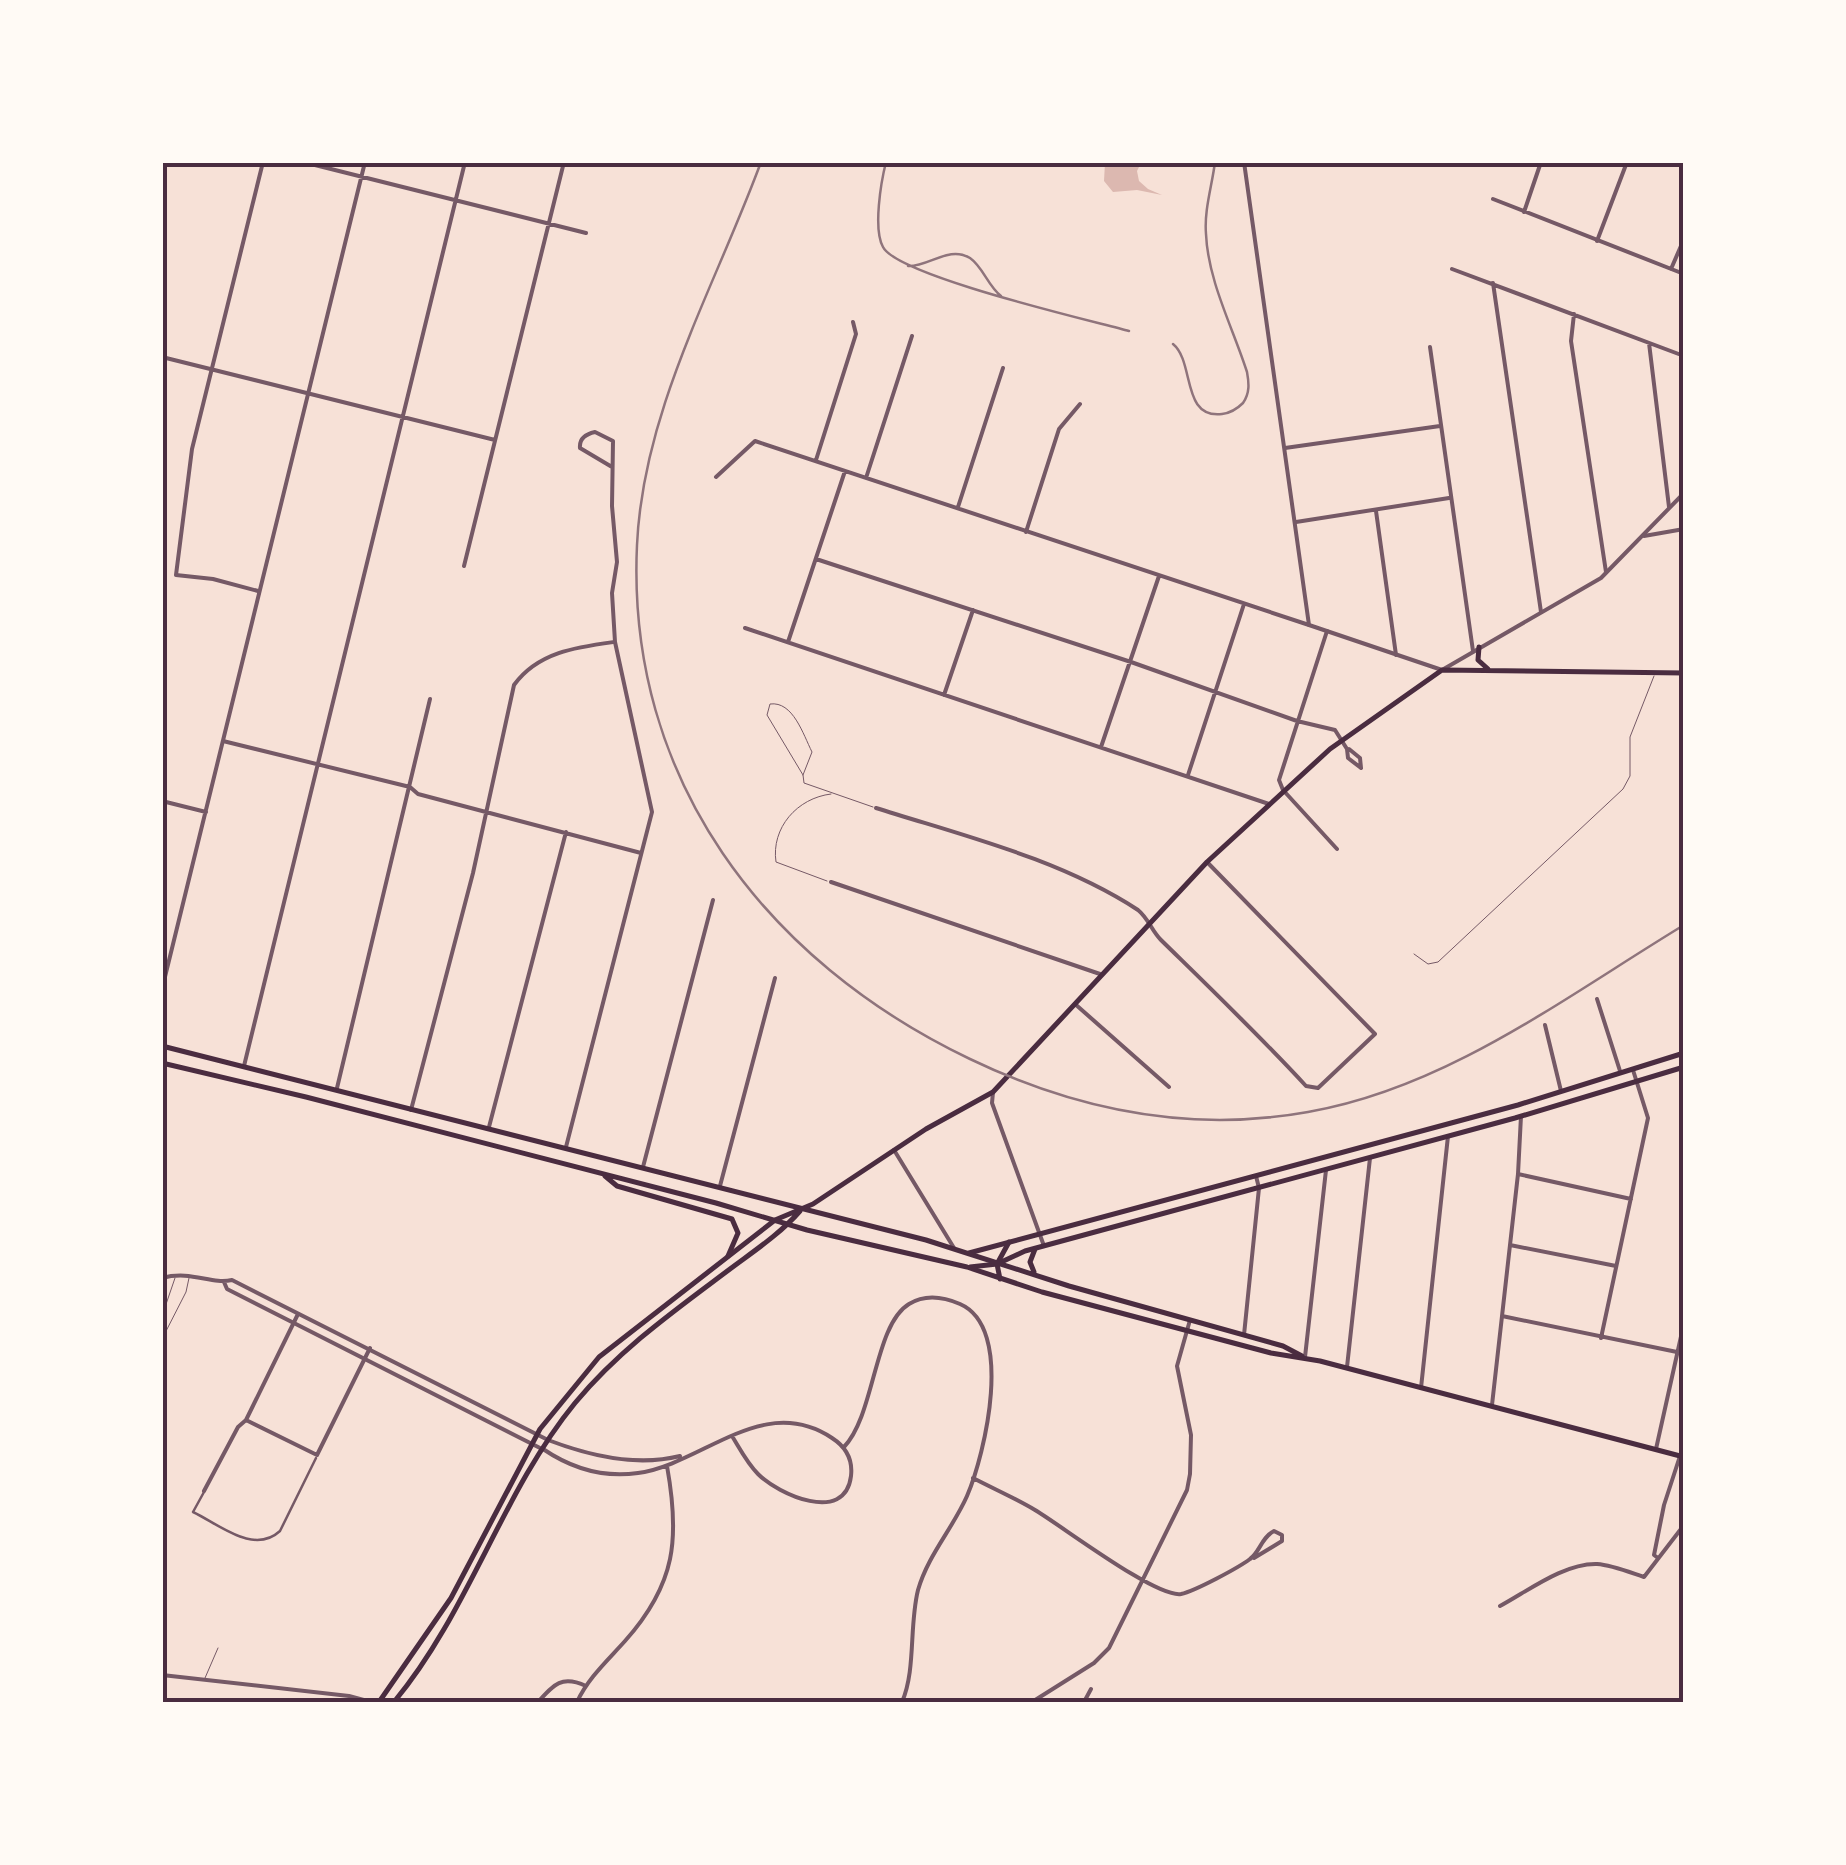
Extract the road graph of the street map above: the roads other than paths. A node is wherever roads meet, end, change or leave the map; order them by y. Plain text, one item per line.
1 (165, 162) edge
2 (263, 162) edge
3 (304, 162) edge
4 (364, 162) edge
5 (465, 162) edge
6 (564, 162) edge
7 (1244, 162) edge
8 (1541, 162) edge
9 (1627, 162) edge
10 (162, 173) edge
11 (361, 176) junction
12 (456, 199) junction
13 (1493, 199) dead end
14 (1524, 212) junction
15 (548, 223) junction
16 (586, 233) dead end
17 (1684, 239) edge
18 (1596, 241) junction
19 (1452, 269) dead end
20 (1671, 269) junction
21 (1684, 274) edge
22 (1493, 284) junction
23 (1574, 314) junction
24 (853, 322) dead end
25 (912, 336) dead end
26 (1648, 343) junction
27 (1430, 347) dead end
28 (1684, 356) edge
29 (165, 358) edge
30 (1003, 368) dead end
31 (212, 369) junction
32 (308, 393) junction
33 (1080, 404) dead end
34 (402, 418) junction
35 (1440, 426) junction
36 (495, 440) junction
37 (1285, 448) junction
38 (816, 462) junction
39 (612, 467) junction
40 (845, 472) junction
41 (716, 477) dead end
42 (866, 478) junction
43 (1684, 493) edge
44 (1449, 498) junction
45 (1669, 508) junction
46 (958, 509) junction
47 (1376, 511) junction
48 (1295, 522) junction
49 (1684, 529) edge
50 (1026, 532) junction
51 (1642, 536) junction
52 (816, 559) junction
53 (464, 566) dead end
54 (1606, 573) junction
55 (1160, 576) junction
56 (259, 591) junction
57 (1244, 604) junction
58 (974, 610) junction
59 (1541, 612) junction
60 (1309, 625) junction
61 (745, 628) dead end
62 (1327, 631) junction
63 (615, 642) junction
64 (788, 643) junction
65 (1476, 649) junction
66 (1396, 655) junction
67 (1131, 662) junction
68 (1442, 670) junction
69 (1491, 670) junction
70 (1656, 671) junction
71 (1684, 673) edge
72 (1215, 690) junction
73 (944, 694) junction
74 (430, 699) dead end
75 (1297, 721) junction
76 (1343, 740) junction
77 (222, 741) junction
78 (1101, 747) junction
79 (1348, 750) dead end
80 (317, 764) junction
81 (804, 775) junction
82 (1188, 775) junction
83 (410, 787) junction
84 (1283, 790) junction
85 (831, 794) junction
86 (162, 800) edge
87 (1269, 804) junction
88 (876, 808) joint
89 (488, 811) junction
90 (206, 812) junction
91 (566, 832) junction
92 (1337, 849) dead end
93 (641, 853) junction
94 (1207, 862) junction
95 (830, 882) joint
96 (713, 900) dead end
97 (1149, 924) junction
98 (1414, 954) dead end
99 (1100, 974) junction
100 (775, 978) dead end
101 (162, 989) edge
102 (1597, 999) dead end
103 (1074, 1004) junction
104 (1545, 1025) dead end
105 (162, 1046) edge
106 (1684, 1053) edge
107 (162, 1063) edge
108 (244, 1066) junction
109 (1684, 1067) edge
110 (1632, 1070) junction
111 (1620, 1073) junction
112 (1636, 1082) junction
113 (1169, 1087) dead end
114 (336, 1090) junction
115 (992, 1092) junction
116 (1561, 1092) junction
117 (411, 1110) junction
118 (1521, 1116) junction
119 (488, 1129) junction
120 (1448, 1136) junction
121 (565, 1148) junction
122 (894, 1150) junction
123 (1370, 1158) junction
124 (642, 1168) junction
125 (1326, 1170) junction
126 (602, 1174) junction
127 (1518, 1174) junction
128 (1256, 1176) junction
129 (720, 1187) junction
130 (1258, 1188) junction
131 (1631, 1199) junction
132 (802, 1209) junction
133 (775, 1220) junction
134 (788, 1224) junction
135 (1042, 1235) junction
136 (1009, 1242) junction
137 (1510, 1245) junction
138 (1044, 1246) junction
139 (954, 1248) junction
140 (1034, 1249) junction
141 (970, 1252) junction
142 (728, 1256) junction
143 (998, 1264) junction
144 (1616, 1266) junction
145 (967, 1267) junction
146 (176, 1274) junction
147 (189, 1274) junction
148 (1040, 1277) junction
149 (162, 1278) edge
150 (1000, 1279) junction
151 (224, 1282) junction
152 (298, 1314) junction
153 (162, 1316) edge
154 (1502, 1316) junction
155 (1190, 1320) junction
156 (294, 1323) junction
157 (1684, 1323) edge
158 (1186, 1331) junction
159 (1244, 1335) junction
160 (1601, 1338) junction
161 (162, 1339) edge
162 (370, 1348) junction
163 (1677, 1352) junction
164 (1305, 1357) junction
165 (364, 1359) junction
166 (1347, 1368) junction
167 (1673, 1370) junction
168 (1684, 1373) edge
169 (1421, 1388) junction
170 (1491, 1407) junction
171 (246, 1420) junction
172 (538, 1434) junction
173 (732, 1436) junction
174 (548, 1440) junction
175 (532, 1444) junction
176 (844, 1447) junction
177 (543, 1450) junction
178 (1656, 1450) junction
179 (318, 1455) junction
180 (684, 1455) junction
181 (1682, 1456) edge
182 (666, 1466) junction
183 (973, 1478) junction
184 (204, 1490) joint
185 (1684, 1525) edge
186 (1254, 1558) junction
187 (1658, 1558) junction
188 (1143, 1580) junction
189 (1500, 1606) dead end
190 (218, 1648) dead end
191 (162, 1675) edge
192 (204, 1680) junction
193 (586, 1686) junction
194 (1091, 1689) dead end
195 (544, 1695) junction
196 (370, 1702) edge
197 (379, 1702) edge
198 (394, 1702) edge
199 (538, 1702) edge
200 (548, 1702) edge
201 (577, 1702) edge
202 (902, 1702) edge
203 (1032, 1702) edge
204 (1084, 1702) edge

1 - 10 street
2 - 31 street
3 - 11 street
4 - 11 street
5 - 12 street
6 - 15 street
7 - 37 street
8 - 14 street
9 - 18 street
11 - 12 street
11 - 32 street
12 - 15 street
12 - 34 street
13 - 14 street
14 - 18 street
15 - 16 street
15 - 36 street
17 - 20 street
18 - 20 street
19 - 22 street
20 - 21 street
22 - 23 street
22 - 59 street
23 - 26 street
23 - 54 street
24 - 38 street
25 - 42 street
26 - 28 street
26 - 45 street
27 - 35 street
29 - 31 street
30 - 46 street
31 - 32 street
31 - 56 street
32 - 34 street
32 - 56 street
33 - 50 street
34 - 36 street
34 - 80 street
35 - 37 street
35 - 44 street
36 - 53 street
37 - 48 street
38 - 40 street
38 - 41 street
39 - 39 street
39 - 63 street
40 - 42 street
40 - 52 street
42 - 46 street
43 - 45 street
44 - 47 street
44 - 65 street
45 - 51 street
46 - 50 street
47 - 48 street
47 - 66 street
48 - 60 street
49 - 51 street
50 - 55 street
51 - 54 street
52 - 58 street
52 - 64 street
54 - 59 street
55 - 57 street
55 - 67 street
56 - 77 street
57 - 60 street
57 - 72 street
58 - 67 street
58 - 73 street
59 - 65 street
60 - 62 street
61 - 64 street
62 - 66 street
62 - 75 street
63 - 89 street
63 - 93 street
64 - 73 street
65 - 68 street
65 - 69 main road
66 - 68 street
67 - 72 street
67 - 78 street
68 - 69 main road
68 - 76 main road
69 - 70 main road
70 - 71 main road
70 - 98 lane
72 - 75 street
72 - 82 street
73 - 78 street
74 - 83 street
75 - 76 street
75 - 84 street
76 - 79 street
76 - 84 main road
77 - 80 street
77 - 90 street
78 - 82 street
80 - 83 street
80 - 108 street
81 - 81 lane
81 - 85 lane
82 - 87 street
83 - 89 street
83 - 114 street
84 - 87 main road
84 - 92 street
85 - 88 lane
85 - 95 lane
86 - 90 street
87 - 94 main road
88 - 97 street
89 - 91 street
89 - 117 street
90 - 101 street
91 - 93 street
91 - 119 street
93 - 121 street
94 - 97 main road
94 - 97 street
95 - 99 street
96 - 124 street
97 - 99 main road
99 - 103 main road
100 - 129 street
102 - 111 street
103 - 113 street
103 - 115 main road
104 - 116 street
105 - 108 main road
106 - 110 main road
107 - 126 main road
108 - 114 main road
109 - 112 main road
110 - 111 main road
110 - 112 street
111 - 116 main road
112 - 118 main road
112 - 131 street
114 - 117 main road
115 - 122 main road
115 - 135 street
116 - 128 main road
117 - 119 main road
118 - 120 main road
118 - 127 street
119 - 121 main road
120 - 123 main road
120 - 169 street
121 - 124 main road
122 - 132 main road
122 - 139 street
123 - 125 main road
123 - 166 street
124 - 129 main road
125 - 130 main road
125 - 164 street
126 - 133 main road
126 - 142 main road
127 - 131 street
127 - 137 street
128 - 130 street
128 - 135 main road
129 - 132 main road
130 - 138 main road
130 - 159 street
131 - 144 street
132 - 133 main road
132 - 134 main road
132 - 139 main road
133 - 134 main road
133 - 142 main road
134 - 145 main road
134 - 174 main road
135 - 136 main road
135 - 138 street
136 - 141 main road
136 - 143 main road
137 - 144 street
137 - 154 street
138 - 140 main road
139 - 141 main road
140 - 143 main road
140 - 148 main road
141 - 143 main road
142 - 172 main road
143 - 145 main road
143 - 148 main road
143 - 150 main road
144 - 160 street
145 - 150 main road
146 - 147 street
146 - 149 street
146 - 153 lane
147 - 151 street
147 - 161 lane
148 - 155 main road
150 - 158 main road
151 - 152 street
151 - 156 street
152 - 156 street
152 - 162 street
154 - 160 street
154 - 170 street
155 - 158 street
155 - 159 main road
156 - 165 street
156 - 171 street
157 - 163 street
158 - 164 main road
158 - 188 street
159 - 164 main road
160 - 163 street
162 - 165 street
162 - 172 street
163 - 167 street
164 - 166 main road
165 - 175 street
165 - 179 street
166 - 169 main road
167 - 168 street
167 - 178 street
169 - 170 main road
170 - 178 main road
171 - 179 street
171 - 184 street
172 - 174 street
172 - 175 main road
173 - 176 street
173 - 176 street
173 - 180 street
174 - 177 main road
174 - 180 street
175 - 177 street
175 - 197 main road
176 - 183 street
177 - 182 street
177 - 198 main road
178 - 181 main road
179 - 184 street
180 - 182 street
181 - 187 street
182 - 193 street
183 - 188 street
183 - 202 street
185 - 187 street
186 - 186 street
186 - 188 street
187 - 189 street
188 - 203 street
190 - 192 lane
191 - 192 street
192 - 196 street
193 - 195 street
193 - 201 street
194 - 204 street
195 - 199 street
195 - 200 street

